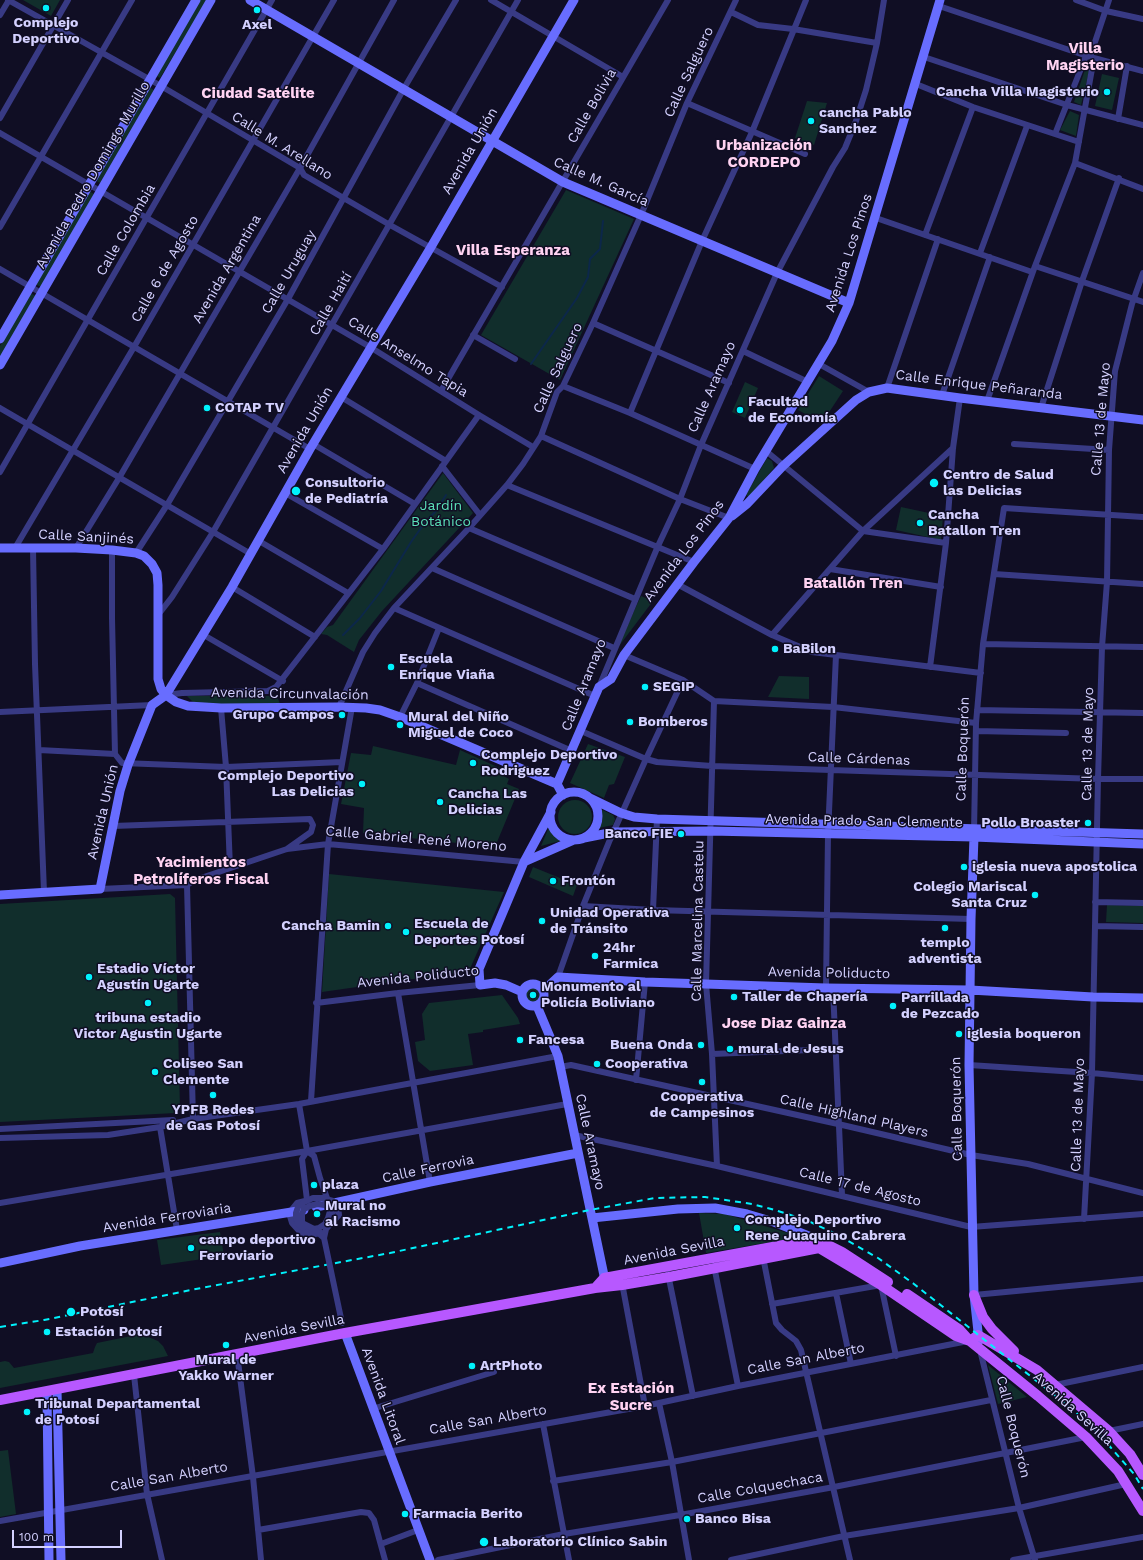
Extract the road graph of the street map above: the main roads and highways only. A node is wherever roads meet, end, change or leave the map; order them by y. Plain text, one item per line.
1 (196, 0) edge
2 (211, 0) edge
3 (250, 0) edge
4 (574, 0) edge
5 (940, 3) edge
6 (492, 141) junction
7 (849, 303) junction
8 (0, 339) edge
9 (0, 365) edge
10 (1143, 420) edge
11 (729, 518) junction
12 (0, 548) edge
13 (599, 687) joint
14 (166, 695) junction
15 (557, 784) junction
16 (563, 795) junction
17 (590, 798) junction
18 (551, 812) junction
19 (974, 833) junction
20 (1143, 834) edge
21 (580, 839) junction
22 (1143, 844) edge
23 (524, 862) junction
24 (100, 889) joint
25 (0, 895) edge
26 (970, 990) junction
27 (543, 991) junction
28 (522, 992) junction
29 (1143, 998) edge
30 (537, 1006) junction
31 (578, 1153) junction
32 (339, 1202) joint
33 (592, 1218) junction
34 (816, 1239) junction
35 (763, 1254) junction
36 (0, 1263) edge
37 (605, 1283) junction
38 (974, 1294) junction
39 (345, 1333) junction
40 (974, 1338) junction
41 (1037, 1370) junction
42 (52, 1391) junction
43 (0, 1400) edge
44 (1143, 1475) edge
45 (1143, 1511) edge
46 (50, 1560) edge
47 (61, 1560) edge
48 (430, 1560) edge

1 - 8 main road, Avenida Pedro Domingo Murillo
2 - 9 main road, Avenida Pedro Domingo Murillo
3 - 6 main road, Calle M. García
4 - 6 main road, Avenida Unión
5 - 7 main road, Avenida Los Pinos
6 - 7 main road, Calle M. García
6 - 14 main road, Avenida Unión
7 - 11 main road, Avenida Los Pinos
10 - 11 main road, Calle Enrique Peñaranda
11 - 13 main road, Avenida Los Pinos
12 - 14 main road, Calle Sanjinés
13 - 15 main road, Calle Aramayo
14 - 15 main road, Avenida Circunvalación
14 - 24 main road, Avenida Unión
15 - 16 main road
16 - 17 main road
16 - 18 main road
17 - 19 main road, Avenida Prado San Clemente
17 - 21 main road
18 - 21 main road
18 - 23 main road
19 - 20 main road, Avenida Prado San Clemente
19 - 21 main road, Avenida Prado San Clemente
19 - 22 main road, Avenida Prado San Clemente
19 - 26 main road, Calle Boquerón
21 - 23 main road
23 - 28 main road, Avenida Poliducto
24 - 25 main road, Calle Gabriel René Moreno
26 - 27 main road, Avenida Poliducto
26 - 29 main road, Avenida Poliducto
26 - 38 main road, Calle Boquerón
27 - 28 main road
27 - 30 main road
28 - 30 main road
30 - 31 main road, Calle Aramayo
31 - 32 main road, Calle Ferrovia
31 - 33 main road, Calle Aramayo
32 - 36 main road, Avenida Ferroviaria
33 - 34 main road
33 - 37 main road, Calle Aramayo
34 - 35 main road, Avenida Sevilla
34 - 40 main road, Avenida Sevilla
35 - 37 main road, Avenida Sevilla
35 - 40 main road, Avenida Sevilla
37 - 39 main road, Avenida Sevilla
38 - 40 main road, Calle Boquerón
38 - 41 main road
39 - 42 main road, Avenida Sevilla
39 - 48 main road, Avenida Litoral
40 - 41 main road, Avenida Sevilla
40 - 45 main road, Avenida Sevilla
41 - 44 main road, Avenida Sevilla
42 - 43 main road, Avenida Sevilla
42 - 46 main road
42 - 47 main road

